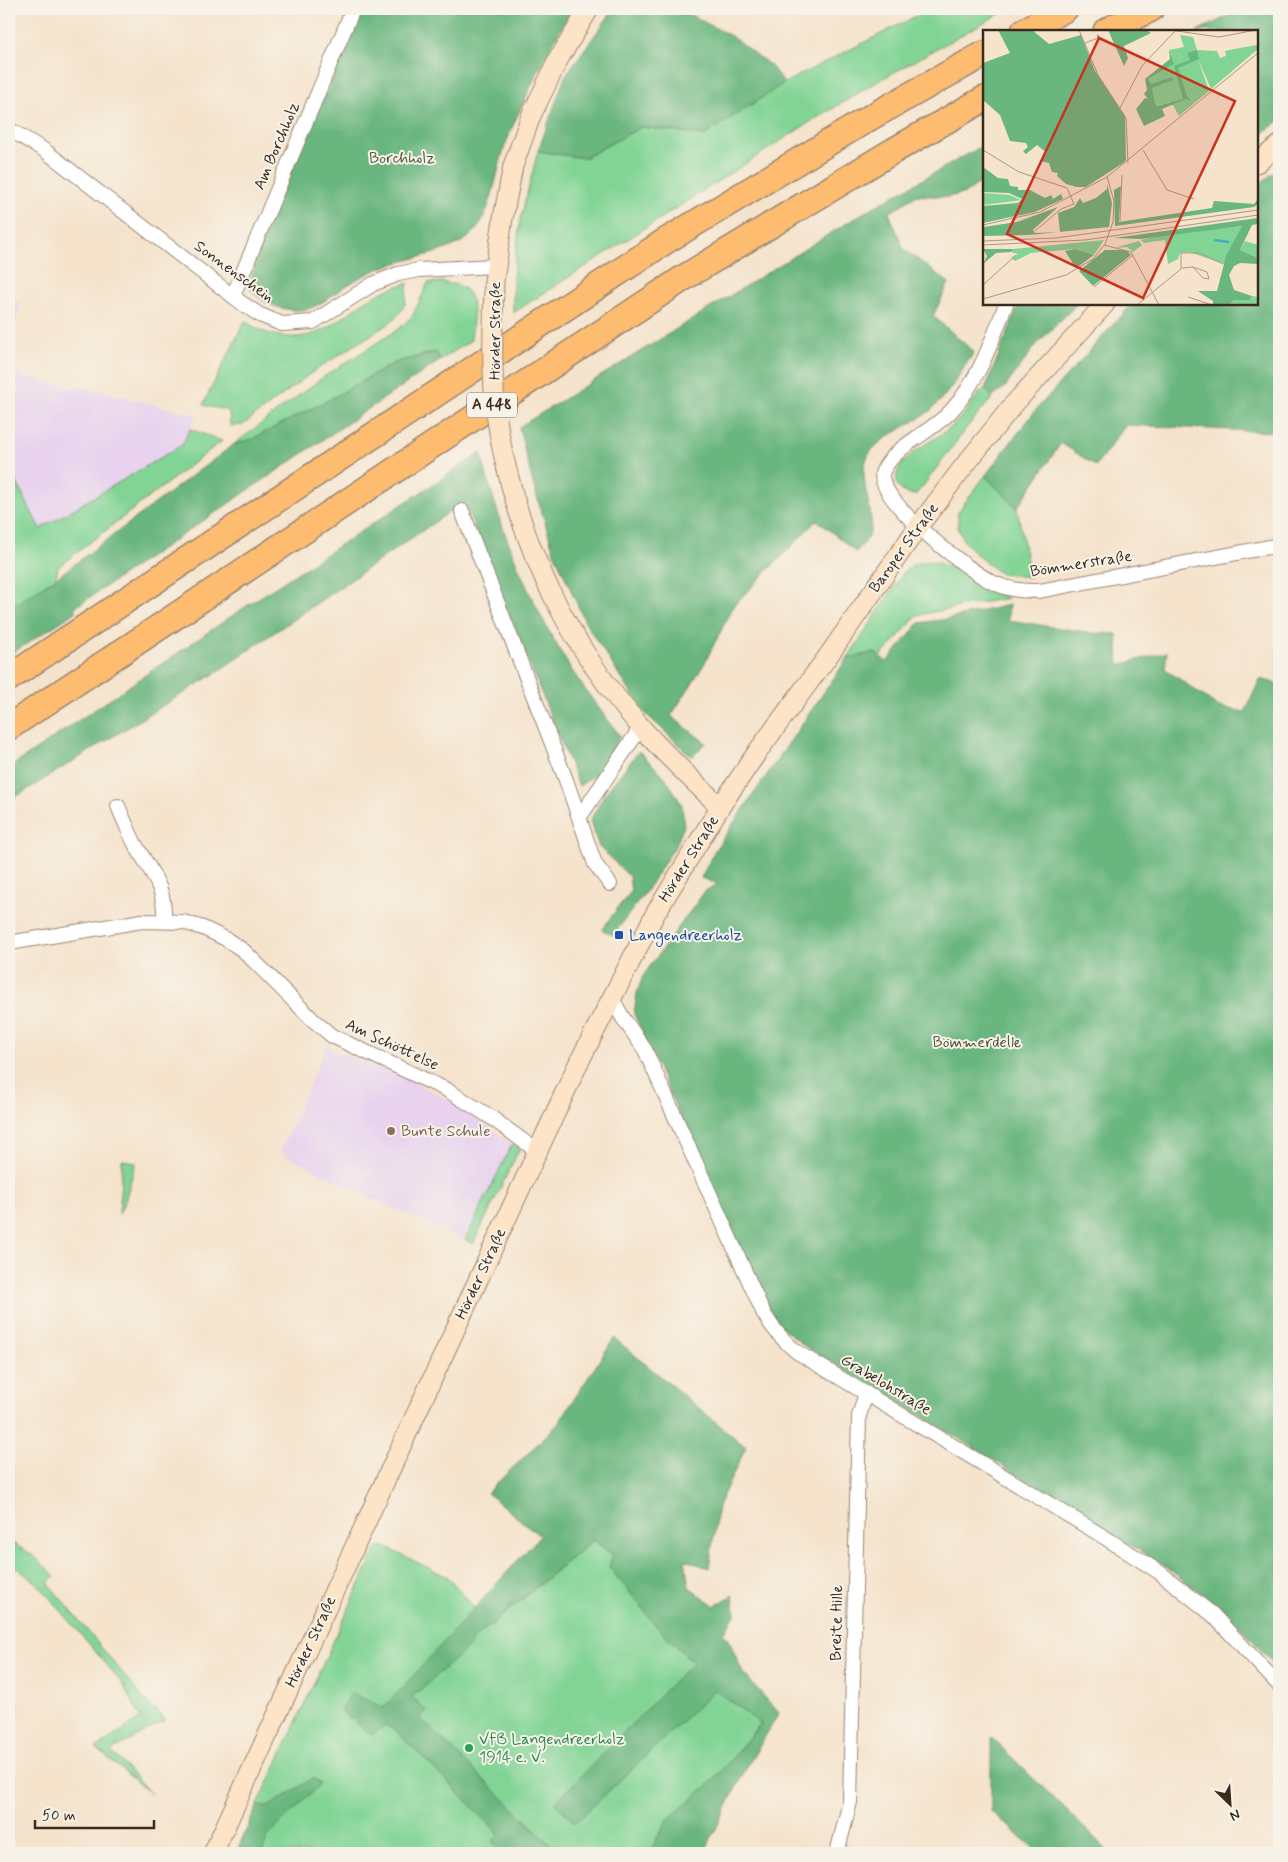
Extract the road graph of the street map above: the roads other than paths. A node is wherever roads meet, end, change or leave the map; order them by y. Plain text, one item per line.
1 (354, 9) edge
2 (589, 9) edge
3 (1065, 9) edge
4 (1151, 9) edge
5 (1026, 30) edge
6 (1108, 30) edge
7 (983, 55) edge
8 (983, 100) edge
9 (9, 130) edge
10 (1279, 145) edge
11 (1258, 162) edge
12 (495, 274) junction
13 (233, 296) junction
14 (1006, 305) edge
15 (1104, 305) edge
16 (462, 511) dead end
17 (918, 527) junction
18 (1279, 545) edge
19 (9, 678) edge
20 (9, 727) edge
21 (641, 727) junction
22 (118, 806) dead end
23 (720, 807) junction
24 (579, 818) junction
25 (610, 884) dead end
26 (164, 920) junction
27 (9, 943) edge
28 (611, 997) junction
29 (538, 1151) junction
30 (866, 1393) junction
31 (1279, 1685) edge
32 (213, 1853) edge
33 (837, 1853) edge

1 - 13 street, Am Borchholz
2 - 12 main road, Hörder Straße
3 - 5 highway
4 - 6 highway
7 - 19 highway, A 448
8 - 20 highway, A 448
9 - 13 street, Sonnenschein
10 - 11 main road
12 - 13 street, Sonnenschein
12 - 21 main road, Hörder Straße, bridge
14 - 17 street, Bömmerstraße
15 - 17 main road, Baroper Straße
16 - 24 street
17 - 18 street, Bömmerstraße
17 - 23 main road, Baroper Straße
21 - 23 main road, Hörder Straße
21 - 24 street
22 - 26 street
23 - 28 main road, Hörder Straße
24 - 25 street
26 - 27 street, Am Schöttelse
26 - 29 street, Am Schöttelse
28 - 29 main road, Hörder Straße
28 - 30 street, Grabelohstraße
29 - 32 main road, Hörder Straße
30 - 31 street, Grabelohstraße
30 - 33 street, Breite Hille

